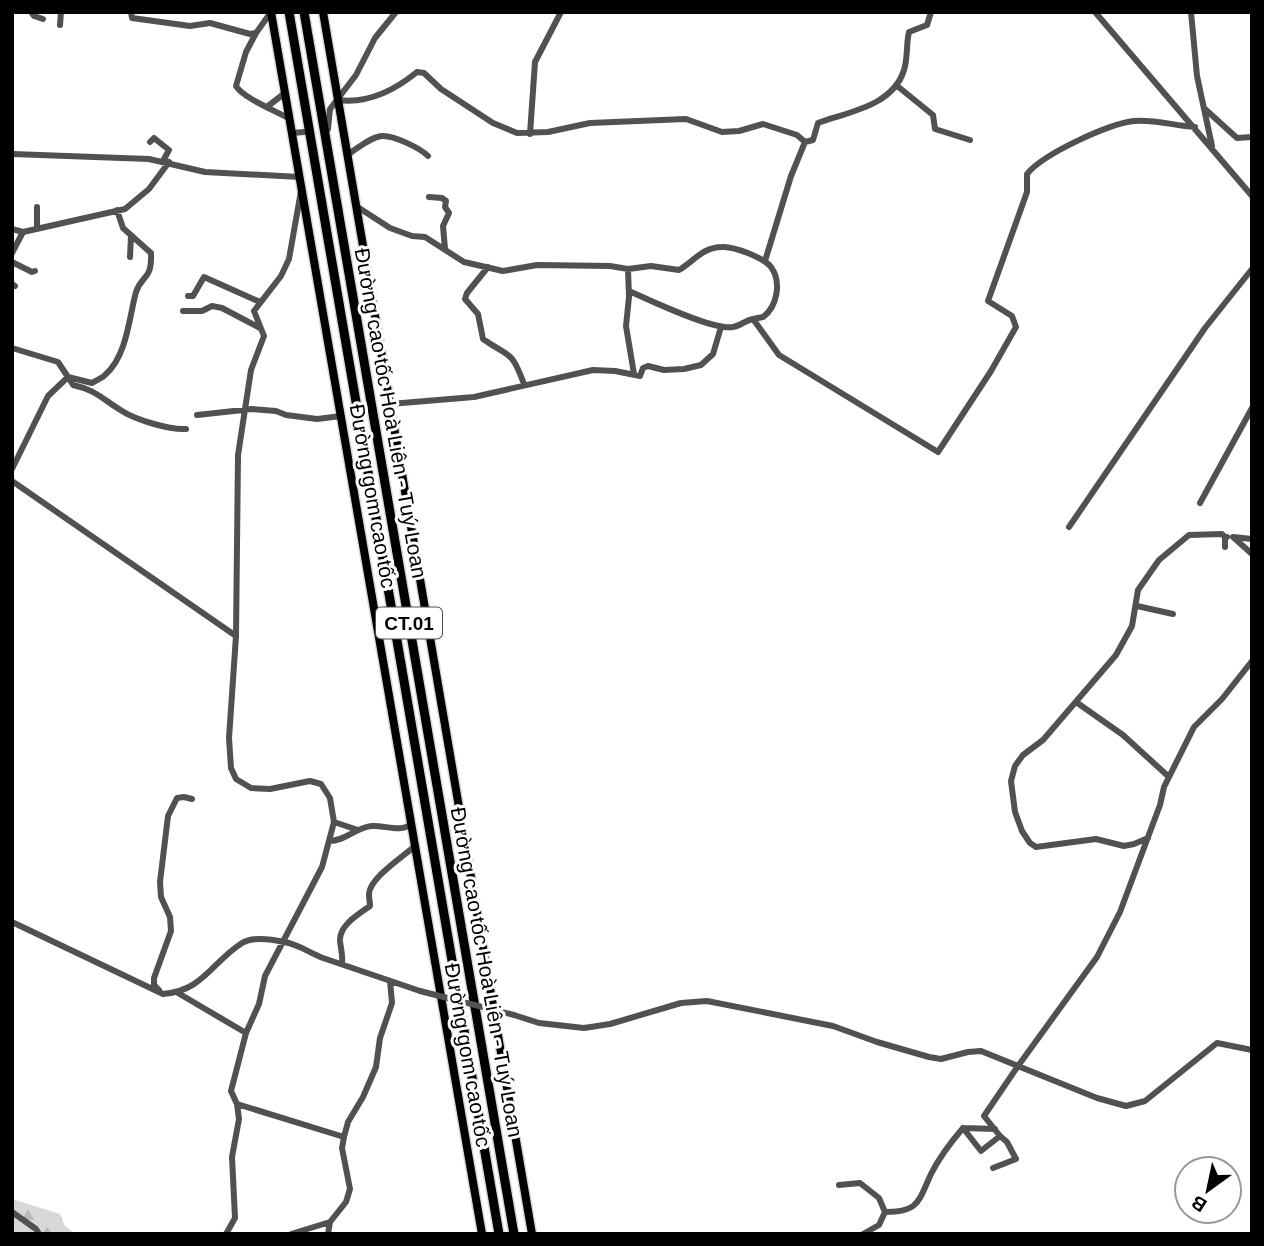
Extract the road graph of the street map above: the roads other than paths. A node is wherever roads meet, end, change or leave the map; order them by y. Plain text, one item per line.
1 (31, 12) edge
2 (61, 12) edge
3 (131, 12) edge
4 (271, 12) edge
5 (289, 12) edge
6 (304, 12) edge
7 (323, 12) edge
8 (396, 12) edge
9 (561, 12) edge
10 (931, 12) edge
11 (1095, 12) edge
12 (1191, 12) edge
13 (43, 19) dead end
14 (60, 25) dead end
15 (256, 33) junction
16 (896, 85) junction
17 (285, 93) junction
18 (338, 100) junction
19 (268, 106) junction
20 (1204, 107) junction
21 (290, 119) junction
22 (1195, 127) junction
23 (328, 129) dead end
24 (292, 132) junction
25 (304, 132) dead end
26 (530, 134) junction
27 (1252, 137) edge
28 (970, 140) dead end
29 (150, 142) dead end
30 (805, 142) junction
31 (1212, 148) junction
32 (12, 154) edge
33 (347, 155) junction
34 (428, 156) dead end
35 (166, 161) junction
36 (300, 177) junction
37 (302, 189) junction
38 (1252, 196) edge
39 (429, 198) dead end
40 (356, 206) junction
41 (37, 207) dead end
42 (117, 210) junction
43 (12, 229) edge
44 (37, 229) junction
45 (23, 232) junction
46 (131, 236) junction
47 (445, 249) junction
48 (12, 253) edge
49 (130, 257) dead end
50 (765, 261) junction
51 (12, 262) edge
52 (488, 267) junction
53 (628, 269) junction
54 (1252, 269) edge
55 (35, 271) dead end
56 (629, 291) junction
57 (201, 298) dead end
58 (260, 302) junction
59 (183, 311) dead end
60 (753, 318) junction
61 (722, 327) junction
62 (262, 329) junction
63 (12, 348) edge
64 (634, 373) junction
65 (68, 377) junction
66 (524, 384) junction
67 (390, 404) junction
68 (1252, 408) edge
69 (245, 410) junction
70 (197, 415) dead end
71 (341, 416) junction
72 (186, 429) dead end
73 (12, 469) edge
74 (12, 481) edge
75 (1200, 503) dead end
76 (1069, 527) dead end
77 (1228, 537) junction
78 (1252, 539) edge
79 (1225, 547) dead end
80 (1252, 554) edge
81 (1137, 606) junction
82 (1174, 614) dead end
83 (236, 636) junction
84 (1252, 661) edge
85 (1076, 702) junction
86 (1169, 777) junction
87 (192, 799) dead end
88 (334, 822) junction
89 (411, 824) junction
90 (358, 830) junction
91 (1148, 838) junction
92 (329, 841) junction
93 (415, 846) junction
94 (12, 922) edge
95 (284, 942) junction
96 (342, 964) junction
97 (390, 981) junction
98 (163, 993) junction
99 (177, 993) junction
100 (246, 1033) junction
101 (1252, 1050) edge
102 (1018, 1066) junction
103 (237, 1104) junction
104 (963, 1128) junction
105 (995, 1129) junction
106 (1000, 1136) junction
107 (344, 1137) junction
108 (993, 1168) dead end
109 (839, 1185) dead end
110 (12, 1212) edge
111 (884, 1212) junction
112 (330, 1222) junction
113 (39, 1234) edge
114 (226, 1234) edge
115 (291, 1234) edge
116 (328, 1234) edge
117 (481, 1234) edge
118 (499, 1234) edge
119 (514, 1234) edge
120 (532, 1234) edge
121 (863, 1234) edge

1 - 13 street
2 - 14 street
3 - 15 street
4 - 15 street
4 - 17 main road, Đường gom cao tốc
5 - 118 highway, Đường cao tốc Hoà Liên - Tuý Loan / CT.01
6 - 119 highway, Đường cao tốc Hoà Liên - Tuý Loan / CT.01
7 - 18 main road, Đường gom cao tốc
8 - 18 street
9 - 26 street
10 - 16 street
11 - 22 street
12 - 20 street
15 - 19 street
16 - 28 street
16 - 30 street
17 - 19 street
17 - 21 main road, Đường gom cao tốc
18 - 23 street
18 - 26 street
18 - 33 main road, Đường gom cao tốc
19 - 21 street
20 - 27 street
20 - 31 street
21 - 24 main road, Đường gom cao tốc
22 - 31 street
22 - 60 street
24 - 25 street
24 - 36 main road, Đường gom cao tốc
26 - 30 street
29 - 35 street
30 - 50 street
31 - 38 street
32 - 35 street
33 - 34 street
33 - 40 main road, Đường gom cao tốc
35 - 36 street
35 - 42 street
36 - 37 main road, Đường gom cao tốc
37 - 58 street
37 - 71 main road, Đường gom cao tốc
39 - 47 street
40 - 47 street
40 - 67 main road, Đường gom cao tốc
41 - 44 street
42 - 44 street
42 - 46 street
43 - 45 street
44 - 45 street
45 - 48 street
46 - 49 street
46 - 65 street
47 - 52 street
50 - 53 street
50 - 60 street
51 - 55 street
52 - 53 street
52 - 66 street
53 - 56 street
54 - 76 street
56 - 61 street
56 - 64 street
57 - 58 street
58 - 62 street
59 - 62 street
60 - 61 street
61 - 64 street
62 - 69 street
63 - 65 street
64 - 66 street
65 - 72 street
65 - 73 street
66 - 67 street
67 - 120 main road, Đường gom cao tốc
68 - 75 street
69 - 70 street
69 - 71 street
69 - 83 street
71 - 89 main road, Đường gom cao tốc
74 - 83 street
77 - 78 street
77 - 79 street
77 - 80 street
77 - 81 street
81 - 82 street
81 - 85 street
83 - 88 street
84 - 86 street
85 - 86 street
85 - 91 street
86 - 91 street
87 - 98 street
88 - 90 street
88 - 92 street
89 - 90 street
89 - 93 main road, Đường gom cao tốc
90 - 92 street
91 - 102 street
92 - 95 street
93 - 96 street
93 - 117 main road, Đường gom cao tốc
94 - 98 street
95 - 96 street
95 - 99 street
95 - 100 street
96 - 97 street
97 - 102 street, bridge
97 - 107 street
98 - 99 street
99 - 100 street
100 - 103 street
101 - 102 street
102 - 105 street
103 - 107 street
103 - 114 street
104 - 105 street
104 - 106 street
104 - 111 street
105 - 106 street
106 - 108 street
107 - 112 street
109 - 111 street
110 - 113 street
111 - 121 street
112 - 115 street
112 - 116 street

